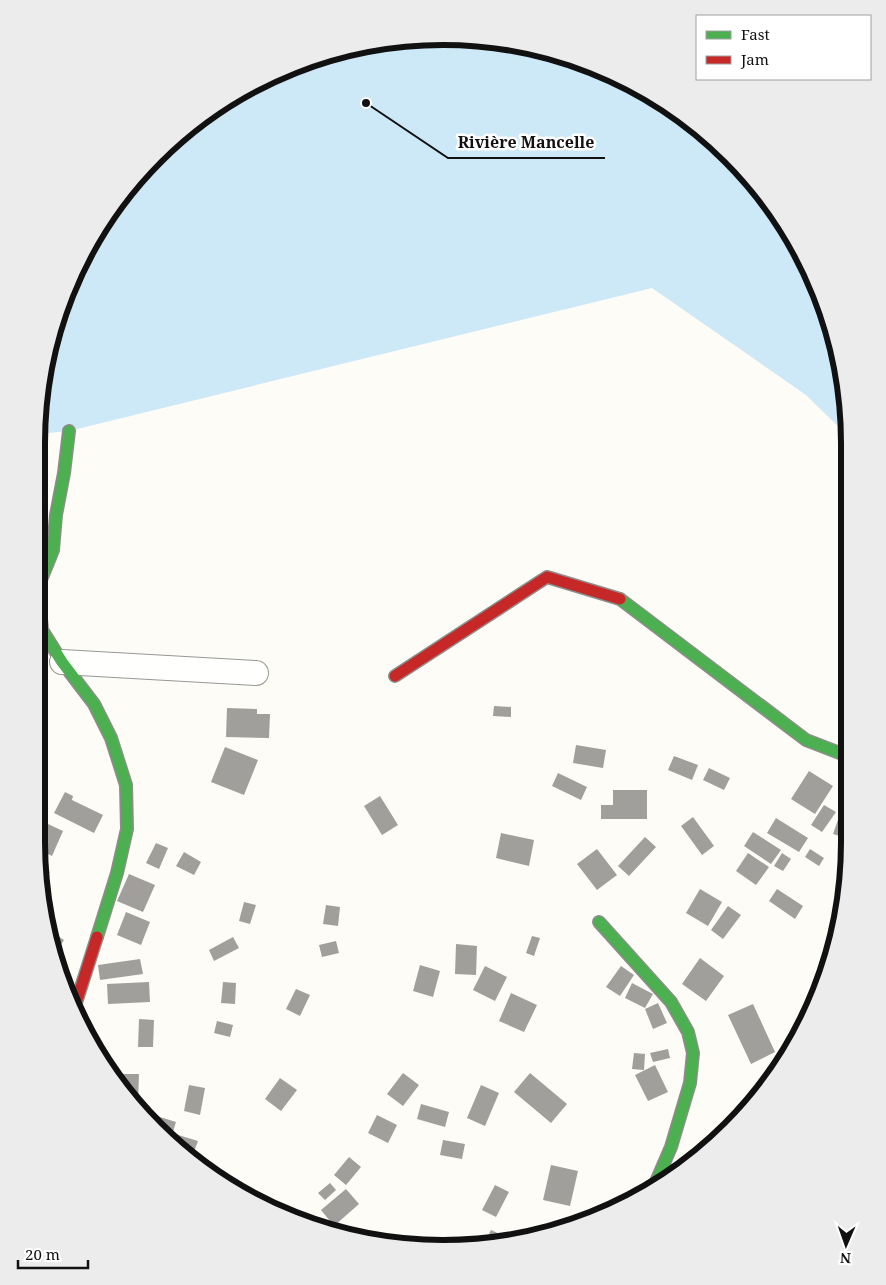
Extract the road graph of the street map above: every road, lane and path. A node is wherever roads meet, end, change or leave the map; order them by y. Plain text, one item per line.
1 (69, 431) dead end
2 (45, 568) edge
3 (45, 635) edge
4 (62, 662) junction
5 (256, 674) dead end
6 (395, 676) dead end
7 (841, 754) edge
8 (599, 922) dead end
9 (74, 993) edge
10 (658, 1177) edge

1 - 2 street
3 - 4 street
4 - 5 street
4 - 9 street
6 - 7 street
8 - 10 street

